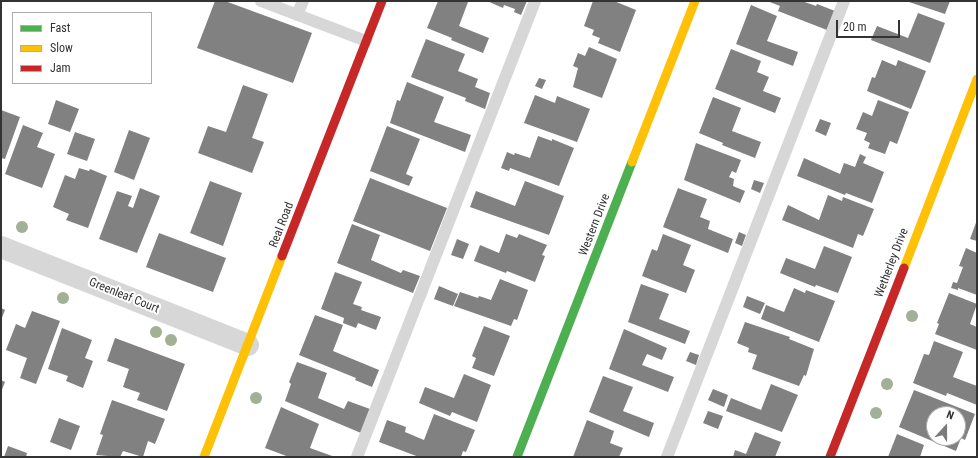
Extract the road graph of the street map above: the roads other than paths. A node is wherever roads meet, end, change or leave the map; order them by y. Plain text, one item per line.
1 (261, 1) edge
2 (303, 1) edge
3 (382, 1) edge
4 (535, 1) edge
5 (695, 1) edge
6 (844, 1) edge
7 (298, 15) junction
8 (366, 41) junction
9 (977, 79) edge
10 (1, 247) edge
11 (248, 345) junction
12 (204, 457) edge
13 (358, 457) edge
14 (517, 457) edge
15 (668, 457) edge
16 (830, 457) edge

1 - 7 lane
2 - 7 lane
3 - 8 street, Real Road
4 - 13 lane
5 - 14 street, Western Drive
6 - 15 lane
7 - 8 lane
8 - 11 street, Real Road
9 - 16 street, Wetherley Drive
10 - 11 street, Greenleaf Court
11 - 12 street, Real Road

